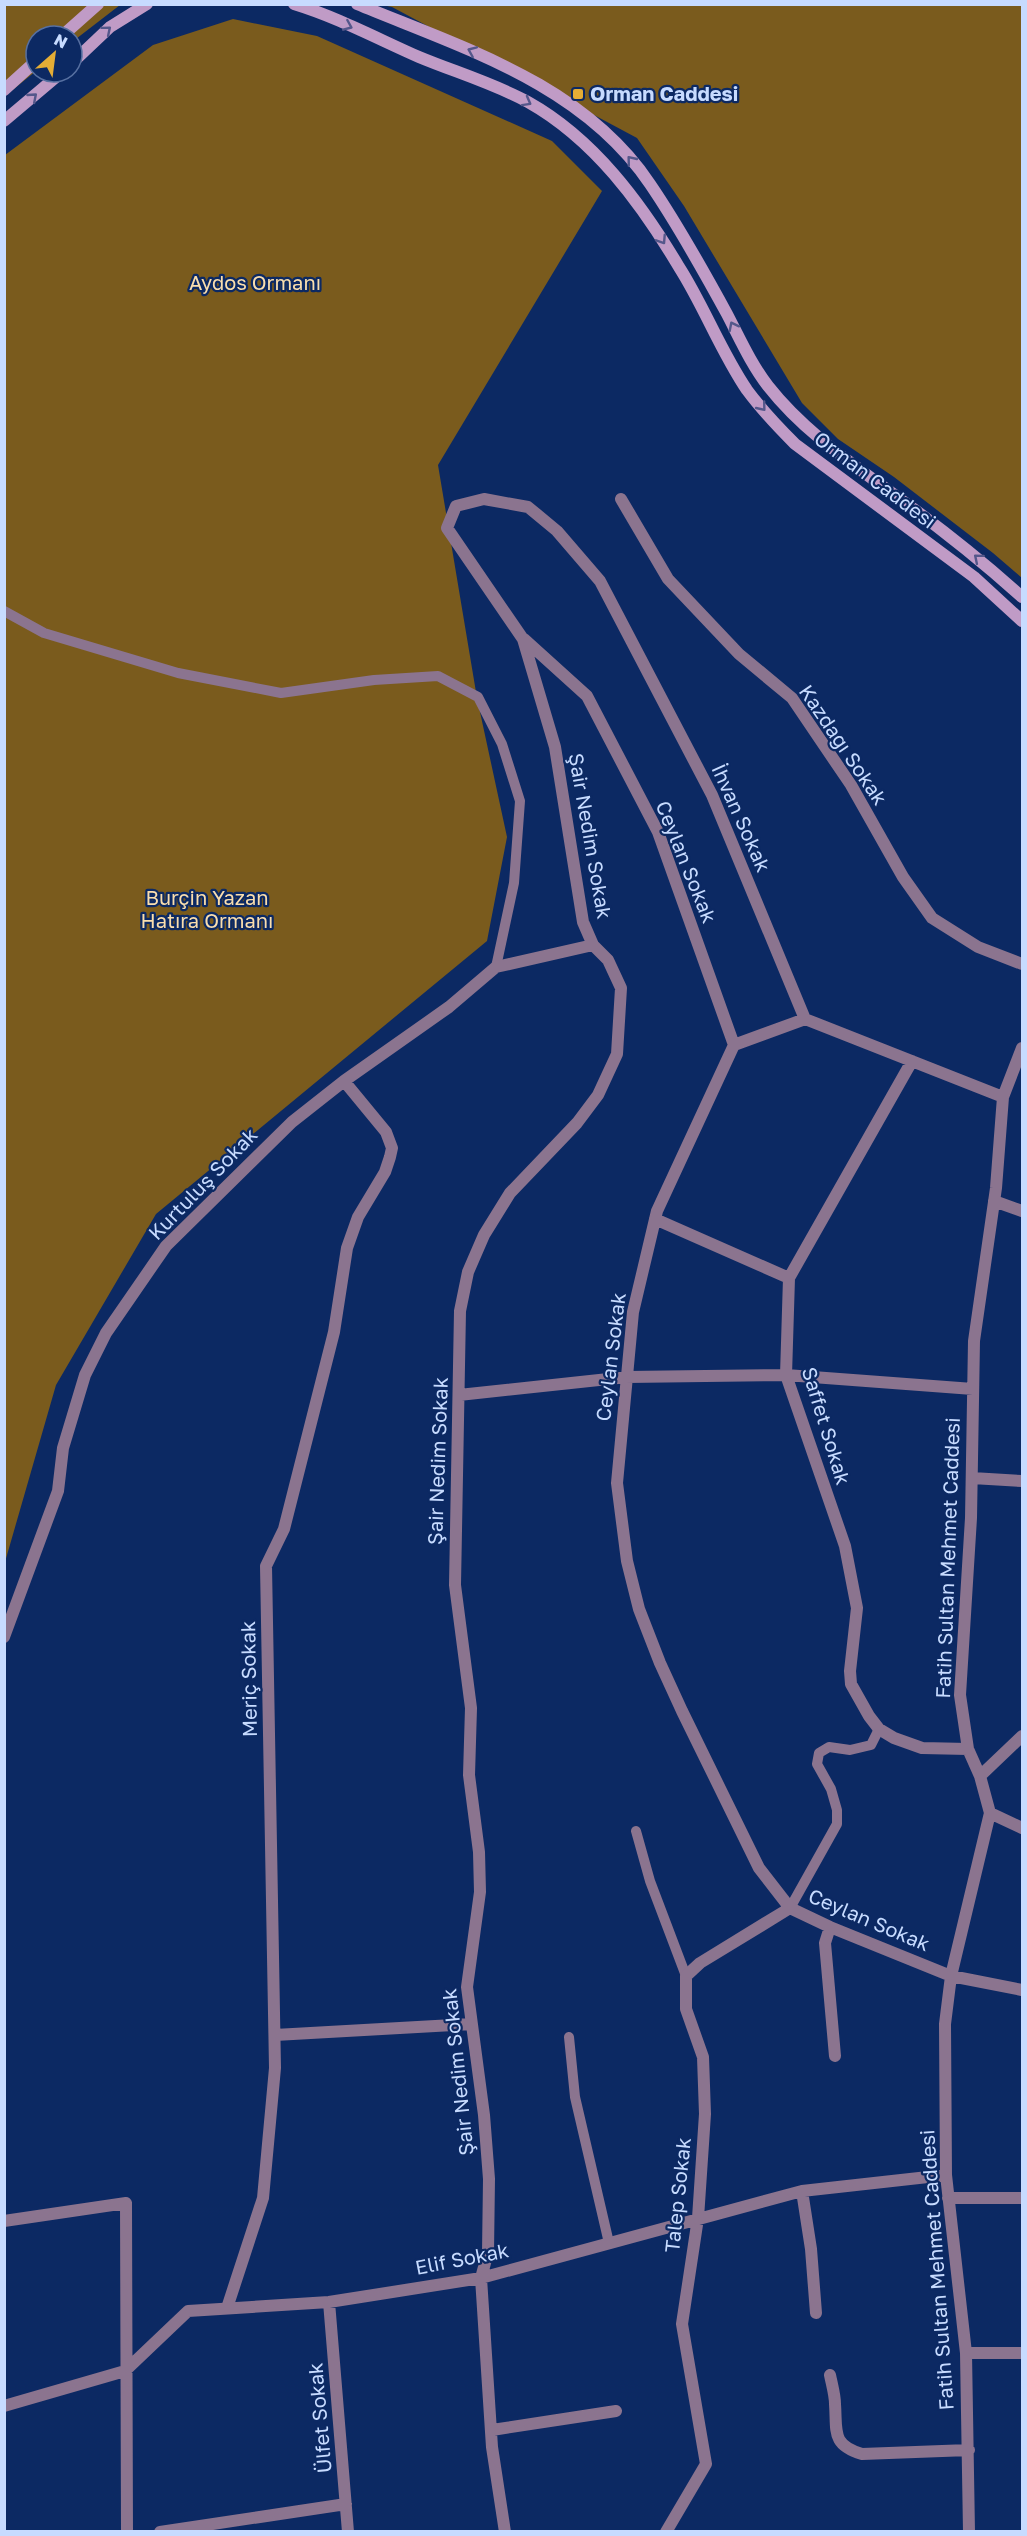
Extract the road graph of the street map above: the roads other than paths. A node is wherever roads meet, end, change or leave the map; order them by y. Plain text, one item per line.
1 (98, 4) edge
2 (147, 4) edge
3 (294, 4) edge
4 (357, 4) edge
5 (76, 24) edge
6 (84, 52) edge
7 (24, 72) edge
8 (48, 84) edge
9 (4, 90) edge
10 (4, 121) edge
11 (484, 499) joint
12 (621, 499) dead end
13 (1023, 597) edge
14 (4, 611) edge
15 (1023, 621) edge
16 (523, 639) junction
17 (593, 945) junction
18 (1023, 964) edge
19 (496, 967) junction
20 (805, 1019) junction
21 (734, 1045) junction
22 (1023, 1048) edge
23 (912, 1061) junction
24 (344, 1081) junction
25 (1003, 1097) junction
26 (994, 1201) junction
27 (1023, 1211) edge
28 (656, 1219) junction
29 (789, 1278) junction
30 (786, 1375) junction
31 (627, 1377) junction
32 (973, 1389) junction
33 (459, 1395) junction
34 (972, 1478) junction
35 (1023, 1481) edge
36 (4, 1637) edge
37 (879, 1729) junction
38 (1023, 1736) edge
39 (968, 1749) junction
40 (980, 1776) junction
41 (990, 1813) junction
42 (1023, 1828) edge
43 (636, 1831) dead end
44 (790, 1908) junction
45 (830, 1927) junction
46 (686, 1976) junction
47 (951, 1976) junction
48 (1023, 1989) edge
49 (471, 2024) junction
50 (275, 2035) junction
51 (569, 2037) dead end
52 (835, 2055) dead end
53 (946, 2175) junction
54 (802, 2191) junction
55 (948, 2198) junction
56 (1023, 2198) edge
57 (698, 2218) junction
58 (4, 2221) edge
59 (609, 2243) junction
60 (481, 2278) junction
61 (329, 2302) junction
62 (227, 2308) junction
63 (816, 2313) dead end
64 (966, 2353) junction
65 (1023, 2353) edge
66 (125, 2372) junction
67 (830, 2375) dead end
68 (4, 2406) edge
69 (616, 2411) dead end
70 (492, 2430) junction
71 (969, 2450) junction
72 (346, 2504) junction
73 (127, 2532) edge
74 (160, 2532) edge
75 (348, 2532) edge
76 (505, 2532) edge
77 (666, 2532) edge
78 (969, 2532) edge

1 - 5 street
6 -> 2 street
3 -> 15 street, Orman Caddesi
13 -> 4 street, Orman Caddesi
7 - 9 street
10 -> 8 street
11 - 16 street, Şair Nedim Sokak
11 - 20 street, İhvan Sokak
12 - 18 street, Kazdağı Sokak
14 - 19 lane
16 - 17 street, Şair Nedim Sokak
16 - 21 street, Ceylan Sokak
17 - 19 street, Kurtuluş Sokak
17 - 33 street, Şair Nedim Sokak
19 - 24 street, Kurtuluş Sokak
20 - 21 street
20 - 23 street
21 - 28 street, Ceylan Sokak
22 - 25 street, Fatih Sultan Mehmet Caddesi
23 - 25 street
23 - 29 street, Saffet Sokak
24 - 36 street, Kurtuluş Sokak
24 - 50 street, Meriç Sokak
25 - 26 street, Fatih Sultan Mehmet Caddesi
26 - 27 street
26 - 32 street, Fatih Sultan Mehmet Caddesi
28 - 29 street
28 - 31 street, Ceylan Sokak
29 - 30 street, Saffet Sokak
30 - 31 street
30 - 32 street
30 - 37 street, Saffet Sokak
31 - 33 street
31 - 44 street, Ceylan Sokak
32 - 34 street, Fatih Sultan Mehmet Caddesi
33 - 49 street, Şair Nedim Sokak
34 - 35 street
34 - 39 street, Fatih Sultan Mehmet Caddesi
37 - 39 street, Saffet Sokak
37 - 44 lane
38 - 40 street
39 - 40 street, Fatih Sultan Mehmet Caddesi
40 - 41 street, Fatih Sultan Mehmet Caddesi
41 - 42 street
41 - 47 street, Fatih Sultan Mehmet Caddesi
43 - 46 lane
44 - 45 street, Ceylan Sokak
44 - 46 street
45 - 47 street, Ceylan Sokak
45 - 52 street
46 - 57 street, Talep Sokak
47 - 48 street, Ceylan Sokak
47 - 53 street, Fatih Sultan Mehmet Caddesi
49 - 50 street
49 - 60 street, Şair Nedim Sokak
50 - 62 street, Meriç Sokak
51 - 59 lane
53 - 54 street, Elif Sokak
53 - 55 street, Fatih Sultan Mehmet Caddesi
54 - 57 street, Elif Sokak
54 - 63 street
55 - 56 street
55 - 64 street, Fatih Sultan Mehmet Caddesi
57 - 59 street, Elif Sokak
57 - 77 street, Talep Sokak
58 - 66 street
59 - 60 street, Elif Sokak
60 - 61 street, Elif Sokak
60 - 70 street, Şair Nedim Sokak
61 - 62 street, Elif Sokak
61 - 72 street, Ülfet Sokak
62 - 66 street, Elif Sokak
64 - 65 street
64 - 71 street, Fatih Sultan Mehmet Caddesi
66 - 68 street, Elif Sokak
66 - 73 street
67 - 71 street
69 - 70 street
70 - 76 street, Şair Nedim Sokak
71 - 78 street, Fatih Sultan Mehmet Caddesi
72 - 74 street
72 - 75 street, Ülfet Sokak

